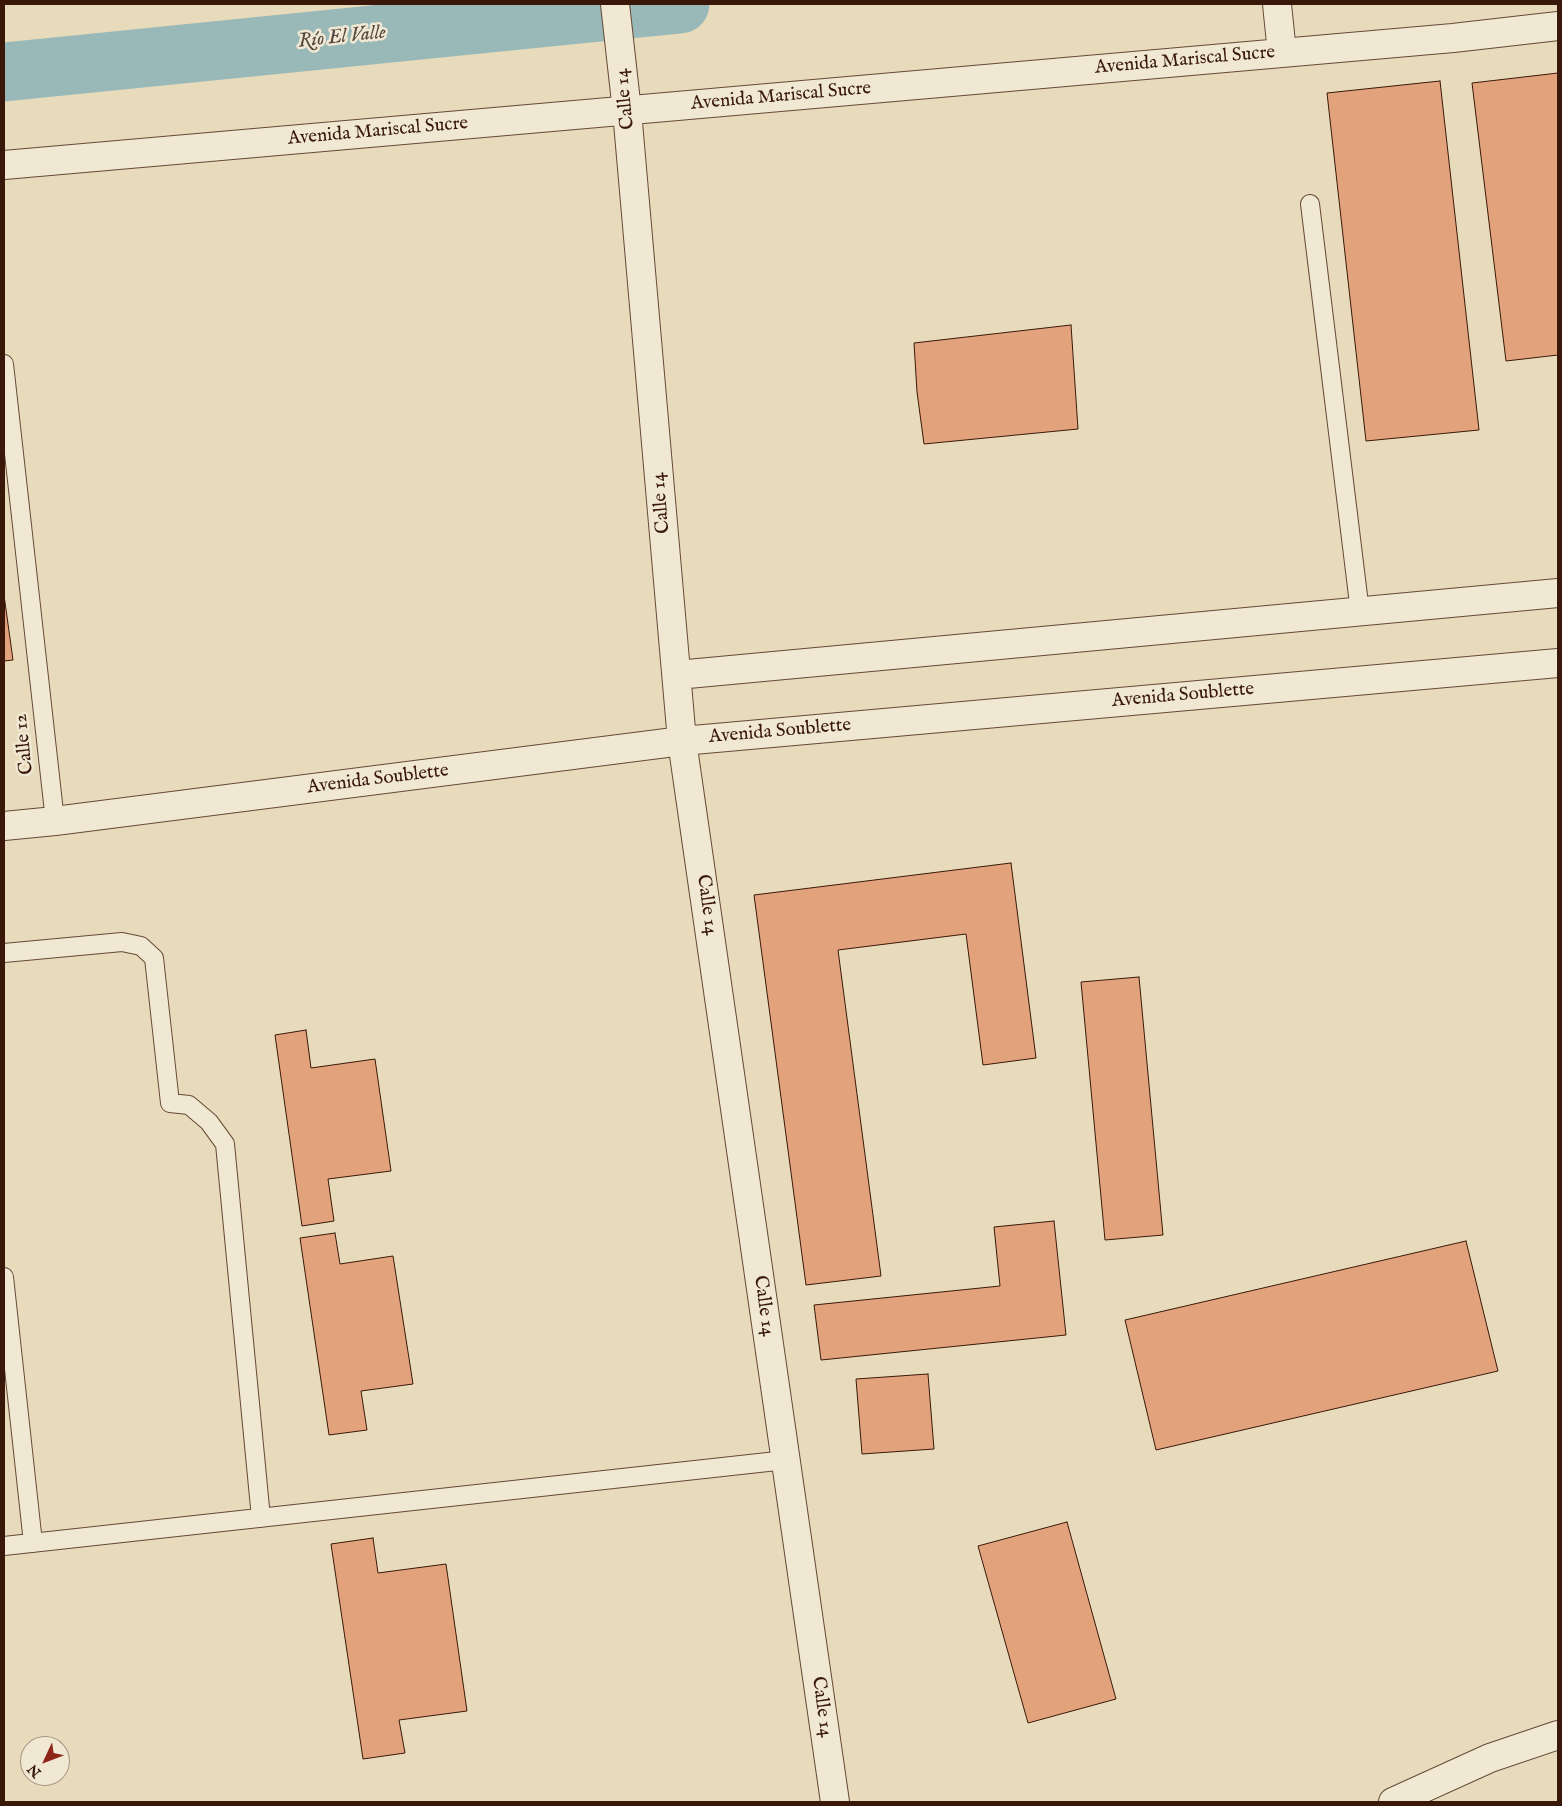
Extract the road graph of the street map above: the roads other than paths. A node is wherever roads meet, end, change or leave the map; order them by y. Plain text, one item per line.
1 (615, 4) edge
2 (1278, 4) edge
3 (1558, 26) edge
4 (1282, 51) junction
5 (627, 109) junction
6 (4, 165) edge
7 (1310, 204) dead end
8 (4, 364) edge
9 (1558, 593) edge
10 (1360, 612) junction
11 (1558, 662) edge
12 (676, 675) junction
13 (682, 741) junction
14 (55, 822) junction
15 (4, 826) edge
16 (4, 953) edge
17 (4, 1277) edge
18 (786, 1460) junction
19 (261, 1518) junction
20 (34, 1543) junction
21 (4, 1546) edge
22 (1558, 1735) edge
23 (835, 1802) edge
24 (1392, 1802) edge

1 - 5 street, Calle 14
2 - 4 street
3 - 4 street, Avenida Mariscal Sucre
4 - 5 street, Avenida Mariscal Sucre
5 - 6 street, Avenida Mariscal Sucre
5 - 12 street, Calle 14
7 - 10 lane
8 - 14 lane, Calle 12
9 - 10 street
10 - 12 street
11 - 13 street, Avenida Soublette
12 - 13 street, Calle 14
13 - 14 street, Avenida Soublette
13 - 18 street, Calle 14
14 - 15 street, Avenida Soublette
16 - 19 lane
17 - 20 lane
18 - 19 lane
18 - 23 street, Calle 14
19 - 20 lane
20 - 21 lane
22 - 24 street

